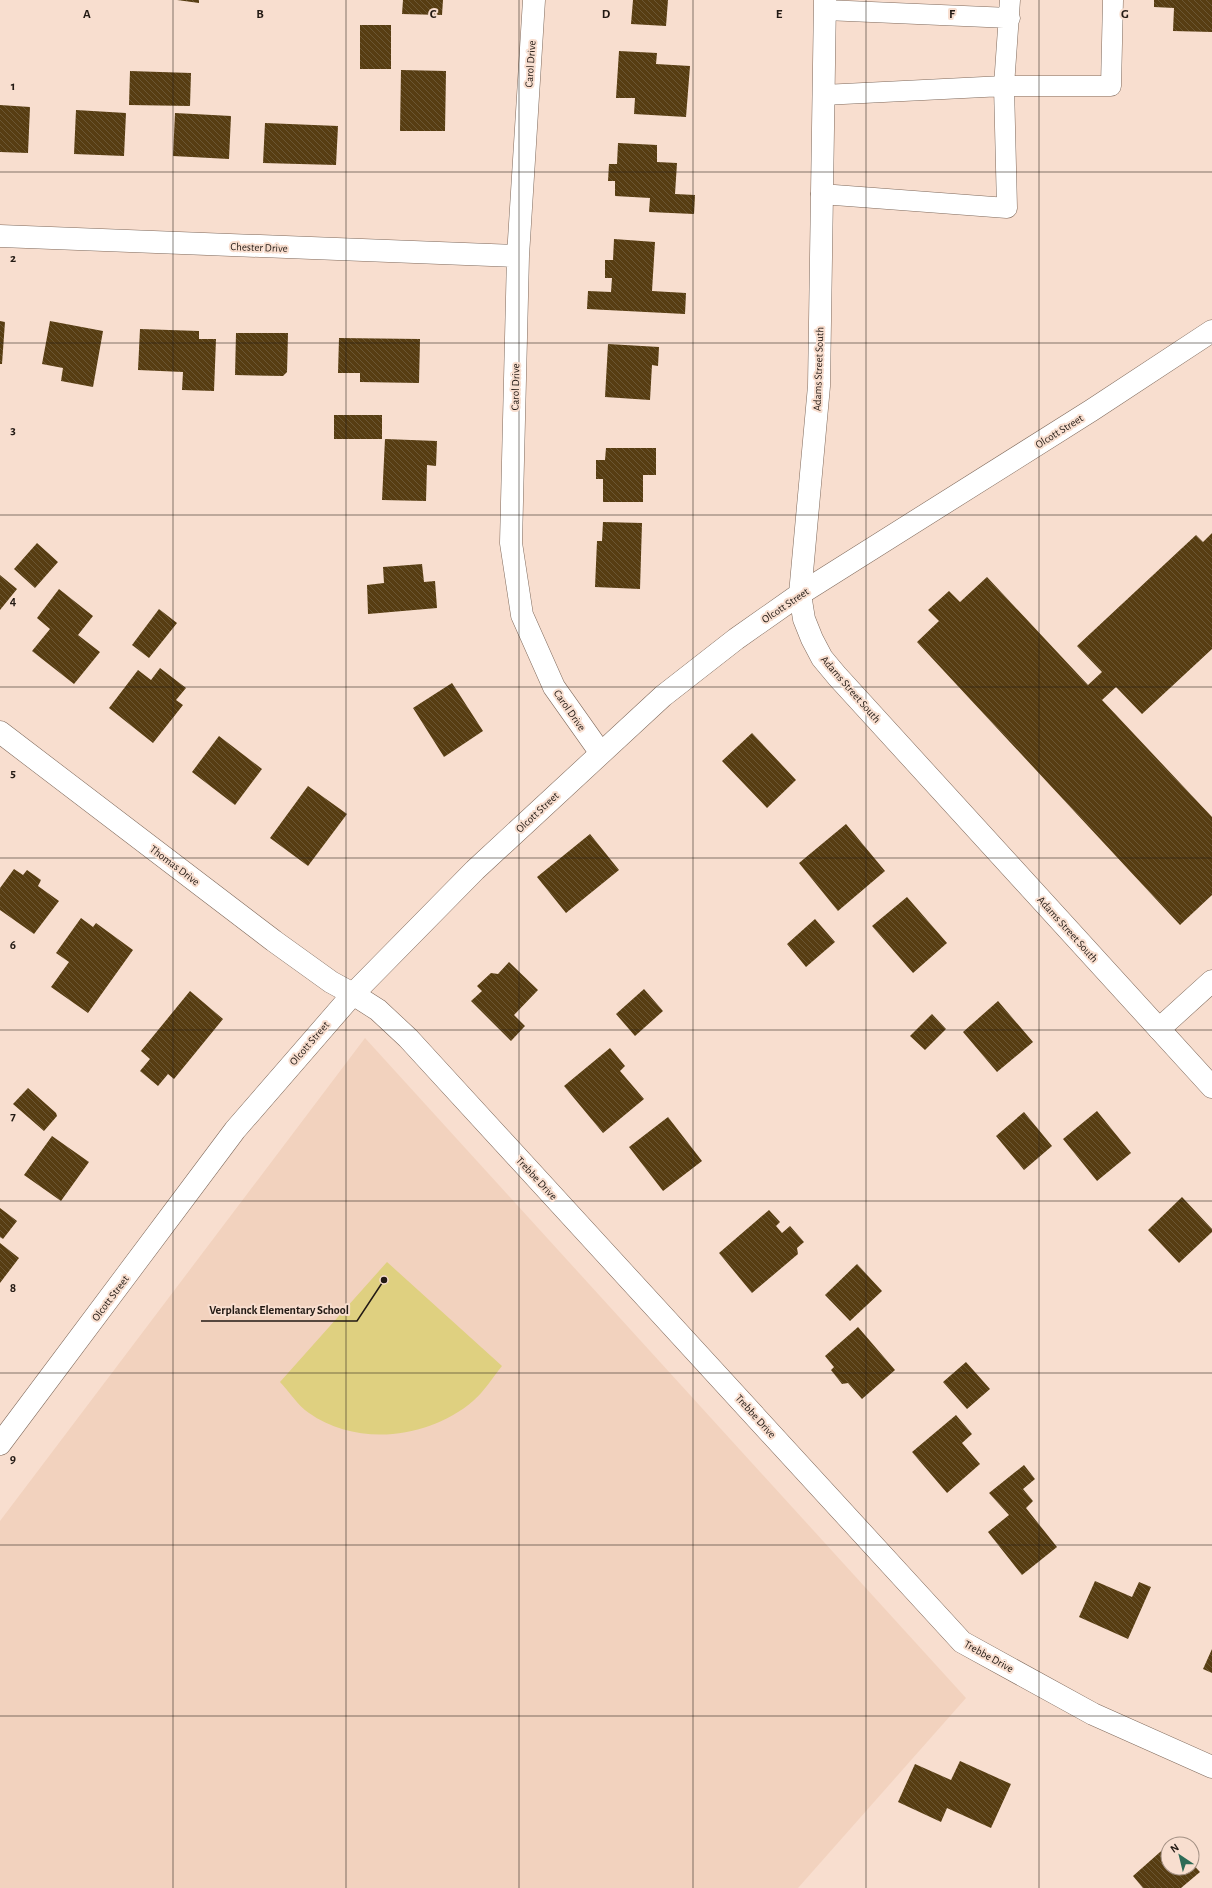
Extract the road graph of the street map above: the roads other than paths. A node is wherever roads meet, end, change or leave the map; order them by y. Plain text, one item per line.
1 (534, 0) edge
2 (1114, 0) edge
3 (825, 5) edge
4 (875, 6) edge
5 (1010, 9) edge
6 (1004, 86) junction
7 (823, 95) junction
8 (821, 194) junction
9 (0, 236) edge
10 (518, 256) junction
11 (1212, 331) edge
12 (800, 594) junction
13 (0, 732) edge
14 (600, 752) junction
15 (1212, 981) edge
16 (353, 994) junction
17 (1159, 1029) junction
18 (1212, 1087) edge
19 (0, 1444) edge
20 (1212, 1767) edge

1 - 10 street, Carol Drive
2 - 6 lane
3 - 4 lane
3 - 7 street, Adams Street South
4 - 5 lane
5 - 6 lane
6 - 7 lane
6 - 8 lane
7 - 8 street, Adams Street South
8 - 12 street, Adams Street South
9 - 10 street, Chester Drive
10 - 14 street, Carol Drive
11 - 12 street, Olcott Street
12 - 14 street, Olcott Street
12 - 17 street, Adams Street South
13 - 16 street, Thomas Drive
14 - 16 street, Olcott Street
15 - 17 street
16 - 19 street, Olcott Street
16 - 20 street, Trebbe Drive
17 - 18 street, Adams Street South

